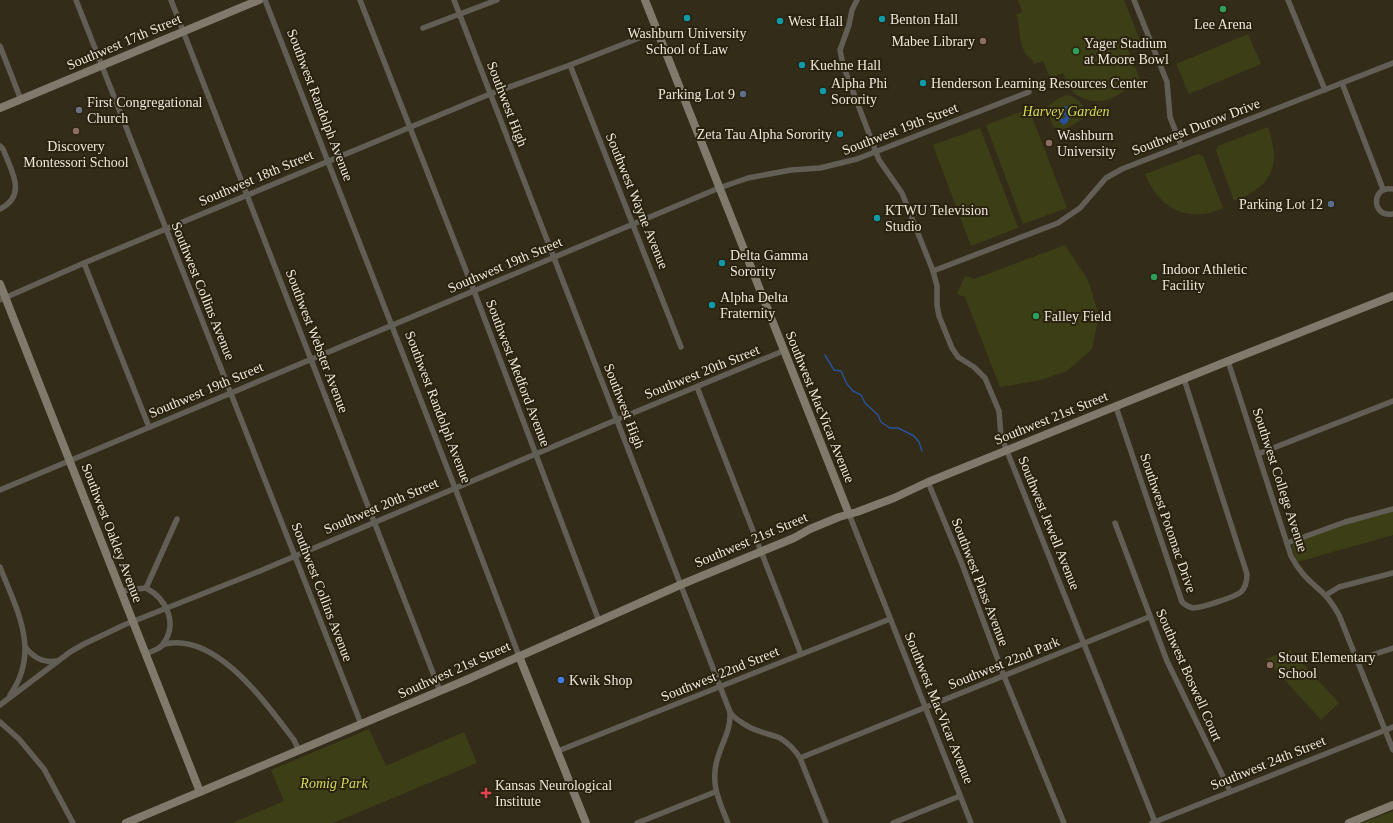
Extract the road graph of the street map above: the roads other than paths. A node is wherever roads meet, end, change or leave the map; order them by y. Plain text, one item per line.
1 (76, 0) edge
2 (171, 0) edge
3 (258, 0) edge
4 (265, 0) edge
5 (360, 0) edge
6 (454, 0) edge
7 (497, 0) edge
8 (644, 0) edge
9 (857, 0) edge
10 (1134, 0) edge
11 (1288, 0) edge
12 (460, 14) junction
13 (423, 28) dead end
14 (184, 31) junction
15 (657, 31) junction
16 (0, 46) edge
17 (1393, 63) edge
18 (102, 65) junction
19 (570, 65) junction
20 (1342, 83) junction
21 (1325, 90) junction
22 (1029, 92) dead end
23 (490, 94) junction
24 (21, 100) junction
25 (0, 108) edge
26 (409, 128) junction
27 (1181, 145) junction
28 (0, 146) edge
29 (876, 152) junction
30 (328, 161) junction
31 (719, 188) junction
32 (1383, 189) junction
33 (1393, 189) edge
34 (247, 195) junction
35 (0, 209) edge
36 (1393, 214) edge
37 (633, 224) junction
38 (166, 229) junction
39 (553, 257) junction
40 (84, 263) junction
41 (932, 271) junction
42 (0, 284) edge
43 (474, 291) junction
44 (1393, 296) edge
45 (3, 299) edge
46 (392, 325) junction
47 (681, 347) dead end
48 (783, 351) junction
49 (312, 359) junction
50 (1228, 361) junction
51 (1184, 379) junction
52 (697, 387) junction
53 (231, 393) junction
54 (1393, 401) edge
55 (1116, 407) junction
56 (616, 420) junction
57 (149, 427) junction
58 (1007, 450) junction
59 (536, 454) junction
60 (1258, 454) junction
61 (70, 461) junction
62 (928, 482) junction
63 (455, 488) junction
64 (0, 490) edge
65 (1393, 509) edge
66 (848, 514) junction
67 (177, 519) dead end
68 (375, 522) junction
69 (1114, 523) dead end
70 (1287, 543) junction
71 (761, 552) junction
72 (295, 556) junction
73 (0, 567) edge
74 (1393, 573) edge
75 (680, 585) junction
76 (146, 588) junction
77 (121, 591) junction
78 (1326, 595) junction
79 (167, 608) junction
80 (1149, 617) junction
81 (890, 619) junction
82 (600, 621) junction
83 (133, 622) junction
84 (163, 644) junction
85 (1084, 644) junction
86 (26, 648) junction
87 (1393, 648) edge
88 (146, 654) junction
89 (801, 654) junction
90 (519, 656) junction
91 (1357, 660) junction
92 (57, 661) junction
93 (1004, 676) junction
94 (720, 687) junction
95 (440, 691) junction
96 (6, 700) junction
97 (0, 705) edge
98 (925, 708) junction
99 (730, 712) junction
100 (0, 722) edge
101 (361, 724) junction
102 (1393, 727) edge
103 (1385, 730) junction
104 (299, 750) junction
105 (1393, 750) edge
106 (558, 751) junction
107 (800, 758) junction
108 (1230, 791) junction
109 (200, 792) junction
110 (715, 792) junction
111 (960, 796) junction
112 (1393, 805) edge
113 (1153, 822) edge
114 (73, 823) edge
115 (126, 823) edge
116 (586, 823) edge
117 (637, 823) edge
118 (728, 823) edge
119 (826, 823) edge
120 (893, 823) edge
121 (971, 823) edge
122 (1064, 823) edge
123 (1349, 823) edge

1 - 18 street, Southwest Collins Avenue
2 - 14 street, Southwest Webster Avenue
3 - 14 main road, Southwest 17th Street
4 - 30 street, Southwest Randolph Avenue
5 - 26 street, Southwest Medford Avenue
6 - 12 street, Southwest High
7 - 12 street
8 - 15 main road, Southwest MacVicar Avenue
9 - 29 street, Southwest Jewell Avenue
10 - 27 street
11 - 21 street
12 - 13 street
12 - 23 street, Southwest High
14 - 18 main road, Southwest 17th Street
14 - 34 street, Southwest Webster Avenue
15 - 19 street, Southwest 18th Street
15 - 31 main road, Southwest MacVicar Avenue
16 - 24 street
17 - 20 street, Southwest Durow Drive
18 - 24 main road, Southwest 17th Street
18 - 38 street, Southwest Collins Avenue
19 - 23 street, Southwest 18th Street
19 - 37 street, Southwest Wayne Avenue
20 - 21 street, Southwest Durow Drive
20 - 32 street
21 - 27 street, Southwest Durow Drive
22 - 29 street, Southwest 19th Street
23 - 26 street, Southwest 18th Street
23 - 39 street, Southwest High
24 - 25 main road, Southwest 17th Street
26 - 30 street, Southwest 18th Street
26 - 43 street, Southwest Medford Avenue
27 - 41 street, Southwest Durow Drive
28 - 35 street
29 - 31 street, Southwest 19th Street
29 - 41 street, Southwest Jewell Avenue
30 - 34 street, Southwest 18th Street
30 - 46 street, Southwest Randolph Avenue
31 - 37 street, Southwest 19th Street
31 - 48 main road, Southwest MacVicar Avenue
32 - 33 street
32 - 36 street
34 - 38 street, Southwest 18th Street
34 - 49 street, Southwest Webster Avenue
37 - 39 street, Southwest 19th Street
37 - 47 street, Southwest Wayne Avenue
38 - 40 street, Southwest 18th Street
38 - 53 street, Southwest Collins Avenue
39 - 43 street, Southwest 19th Street
39 - 56 street, Southwest High
40 - 45 street, Southwest 18th Street
40 - 57 street
41 - 58 street, Southwest Jewell Avenue
42 - 45 main road, Southwest Oakley Avenue
43 - 46 street, Southwest 19th Street
43 - 59 street, Southwest Medford Avenue
44 - 50 main road, Southwest 21st Street
45 - 61 main road, Southwest Oakley Avenue
46 - 49 street, Southwest 19th Street
46 - 63 street, Southwest Randolph Avenue
48 - 52 street, Southwest 20th Street
48 - 66 main road, Southwest MacVicar Avenue
49 - 53 street, Southwest 19th Street
49 - 68 street, Southwest Webster Avenue
50 - 51 main road, Southwest 21st Street
50 - 60 street, Southwest College Avenue
51 - 55 main road, Southwest 21st Street
51 - 55 street, Southwest Potomac Drive
52 - 56 street, Southwest 20th Street
52 - 71 street
53 - 57 street, Southwest 19th Street
53 - 72 street, Southwest Collins Avenue
54 - 60 street
55 - 58 main road, Southwest 21st Street
56 - 59 street, Southwest 20th Street
56 - 75 street, Southwest High
57 - 61 street, Southwest 19th Street
58 - 62 main road, Southwest 21st Street
58 - 85 street, Southwest Jewell Avenue
59 - 63 street, Southwest 20th Street
59 - 82 street, Southwest Medford Avenue
60 - 70 street, Southwest College Avenue
61 - 64 street, Southwest 19th Street
61 - 77 main road, Southwest Oakley Avenue
62 - 66 main road, Southwest 21st Street
62 - 93 street, Southwest Plass Avenue
63 - 68 street, Southwest 20th Street
63 - 90 street, Southwest Randolph Avenue
65 - 70 street
66 - 71 main road, Southwest 21st Street
66 - 81 street, Southwest MacVicar Avenue
67 - 76 street
68 - 72 street, Southwest 20th Street
68 - 95 street, Southwest Webster Avenue
69 - 80 street, Southwest Boswell Court
70 - 78 street, Southwest College Avenue
71 - 75 main road, Southwest 21st Street
71 - 89 street
72 - 79 street, Southwest 20th Street
72 - 101 street, Southwest Collins Avenue
73 - 86 street
74 - 78 street
75 - 82 main road, Southwest 21st Street
75 - 94 street, Southwest High
76 - 77 street
76 - 79 street
77 - 83 main road, Southwest Oakley Avenue
78 - 91 street, Southwest College Avenue
79 - 83 street, Southwest 20th Street
79 - 84 street
80 - 85 street, Southwest 22nd Park
80 - 108 street, Southwest Boswell Court
81 - 89 street, Southwest 22nd Street
81 - 98 street, Southwest MacVicar Avenue
82 - 90 main road, Southwest 21st Street
83 - 88 main road, Southwest Oakley Avenue
83 - 92 street, Southwest 20th Street
84 - 88 street
84 - 104 street
85 - 93 street, Southwest 22nd Park
85 - 113 street, Southwest Jewell Avenue
86 - 92 street
86 - 96 street
87 - 91 street
88 - 109 main road, Southwest Oakley Avenue
89 - 94 street, Southwest 22nd Street
90 - 95 main road, Southwest 21st Street
90 - 106 main road, Southwest Randolph Avenue
91 - 103 street, Southwest College Avenue
92 - 96 street, Southwest 20th Street
93 - 98 street, Southwest 22nd Park
93 - 122 street, Southwest Plass Avenue
94 - 99 street, Southwest High
94 - 106 street, Southwest 22nd Street
95 - 101 main road, Southwest 21st Street
96 - 97 street, Southwest 20th Street
98 - 107 street, Southwest 22nd Park
98 - 111 street, Southwest MacVicar Avenue
99 - 107 street
99 - 110 street, Southwest High
100 - 114 street
101 - 104 main road, Southwest 21st Street
102 - 103 street, Southwest 24th Street
103 - 105 street, Southwest College Avenue
103 - 108 street, Southwest 24th Street
104 - 109 main road, Southwest 21st Street
106 - 116 main road, Southwest Randolph Avenue
107 - 119 street
108 - 113 street, Southwest 24th Street
109 - 115 main road, Southwest 21st Street
110 - 117 street
110 - 118 street, Southwest High
111 - 120 street
111 - 121 street, Southwest MacVicar Avenue
112 - 123 main road

